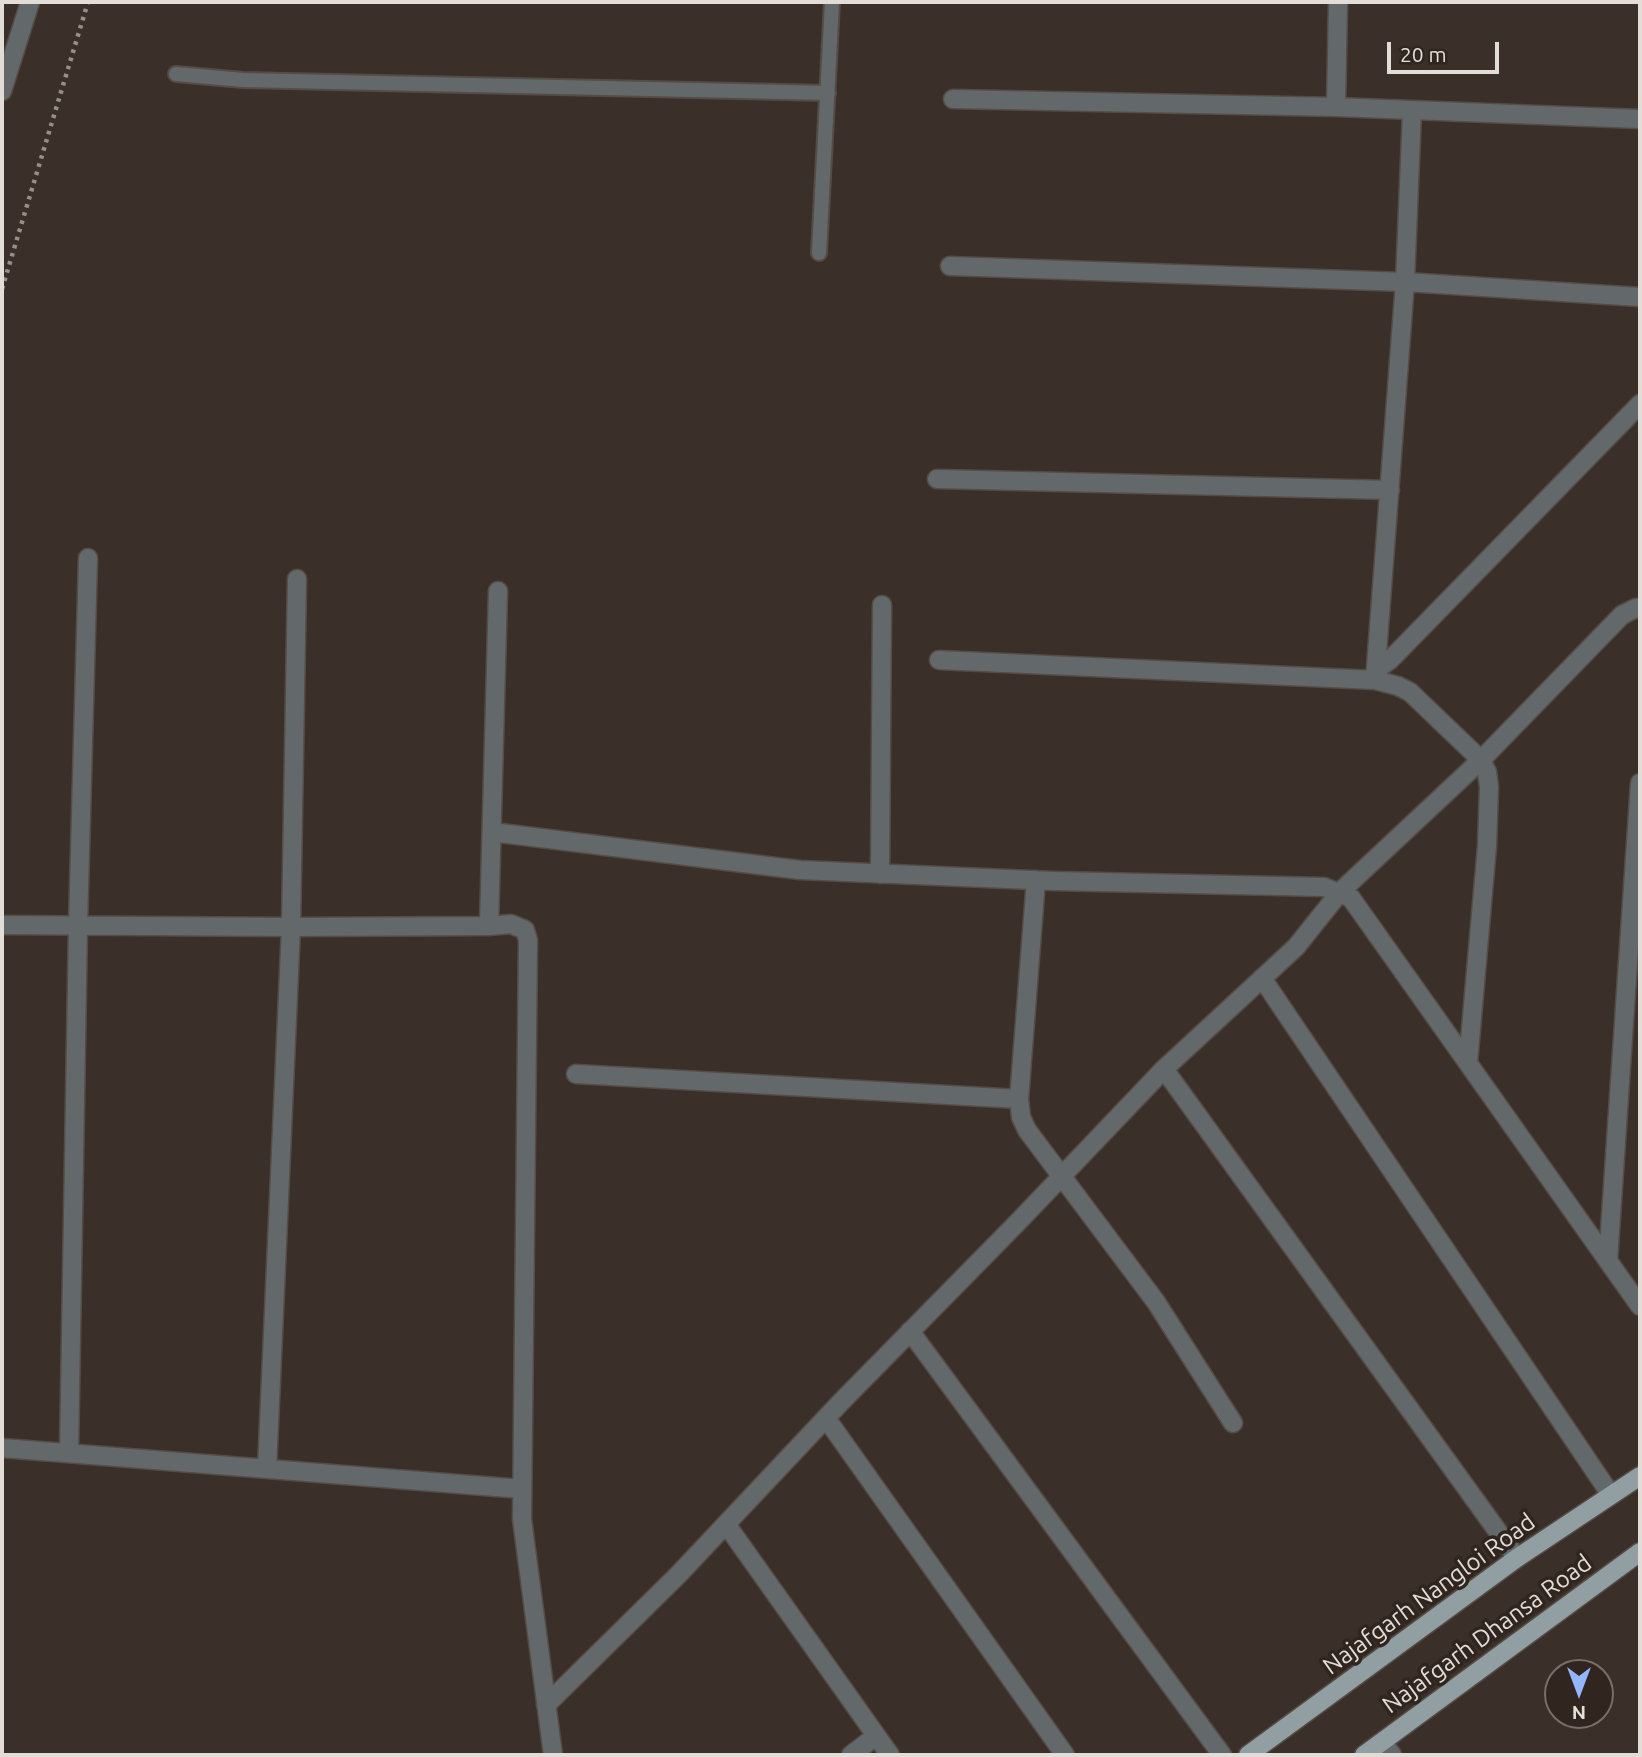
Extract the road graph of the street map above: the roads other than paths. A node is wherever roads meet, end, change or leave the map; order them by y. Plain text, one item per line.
1 (30, 2) edge
2 (832, 2) edge
3 (1338, 2) edge
4 (176, 74) dead end
5 (2, 91) edge
6 (828, 93) junction
7 (953, 99) dead end
8 (1336, 107) junction
9 (1412, 111) junction
10 (1640, 119) edge
11 (819, 253) dead end
12 (950, 266) dead end
13 (1405, 282) junction
14 (1640, 297) edge
15 (1640, 404) edge
16 (937, 479) dead end
17 (1390, 490) junction
18 (88, 558) dead end
19 (297, 579) dead end
20 (498, 591) dead end
21 (883, 605) dead end
22 (1640, 608) edge
23 (939, 660) dead end
24 (1376, 675) junction
25 (1480, 760) junction
26 (1640, 783) edge
27 (492, 832) junction
28 (880, 874) junction
29 (1035, 880) junction
30 (1340, 892) junction
31 (2, 925) edge
32 (78, 925) junction
33 (489, 926) junction
34 (291, 928) junction
35 (1262, 978) junction
36 (1468, 1063) junction
37 (1164, 1069) junction
38 (576, 1074) dead end
39 (1019, 1099) junction
40 (1062, 1176) junction
41 (1608, 1261) junction
42 (1640, 1306) edge
43 (910, 1331) junction
44 (826, 1418) junction
45 (1233, 1423) dead end
46 (2, 1448) edge
47 (69, 1454) junction
48 (267, 1469) junction
49 (1640, 1476) edge
50 (522, 1489) junction
51 (1611, 1495) junction
52 (726, 1524) junction
53 (1640, 1552) edge
54 (1517, 1558) junction
55 (546, 1705) junction
56 (876, 1736) junction
57 (1387, 1749) edge
58 (553, 1755) edge
59 (851, 1755) edge
60 (890, 1755) edge
61 (1065, 1755) edge
62 (1222, 1755) edge
63 (1248, 1755) edge
64 (1364, 1755) edge

1 - 5 street
2 - 6 lane
3 - 8 street
4 - 6 lane
6 - 11 lane
7 - 8 street
8 - 9 street
9 - 10 street
9 - 13 street
12 - 13 street
13 - 14 street
13 - 17 street
15 - 24 street
16 - 17 street
17 - 24 street
18 - 32 street
19 - 34 street
20 - 27 street
21 - 28 street
22 - 25 street
23 - 24 street
24 - 25 street
25 - 30 street
25 - 36 street
26 - 41 street
27 - 28 street
27 - 33 street
28 - 29 street
29 - 30 street
29 - 39 street
30 - 35 street
30 - 36 street
31 - 32 street
32 - 34 street
32 - 47 street
33 - 34 street
33 - 50 street
34 - 48 street
35 - 37 street
35 - 51 street
36 - 41 street
37 - 40 street
37 - 54 street
38 - 39 street
39 - 40 street
40 - 43 street
40 - 45 street
41 - 42 street
43 - 44 street
43 - 62 street
44 - 52 street
44 - 61 street
46 - 47 street
47 - 48 street
48 - 50 street
49 - 51 main road, Najafgarh Nangloi Road
50 - 55 street
51 - 54 main road, Najafgarh Nangloi Road
52 - 55 street
52 - 56 street
53 - 57 main road, Najafgarh Dhansa Road
54 - 63 main road, Najafgarh Nangloi Road
55 - 58 street
56 - 59 street
56 - 60 street
57 - 64 main road, Najafgarh Dhansa Road

